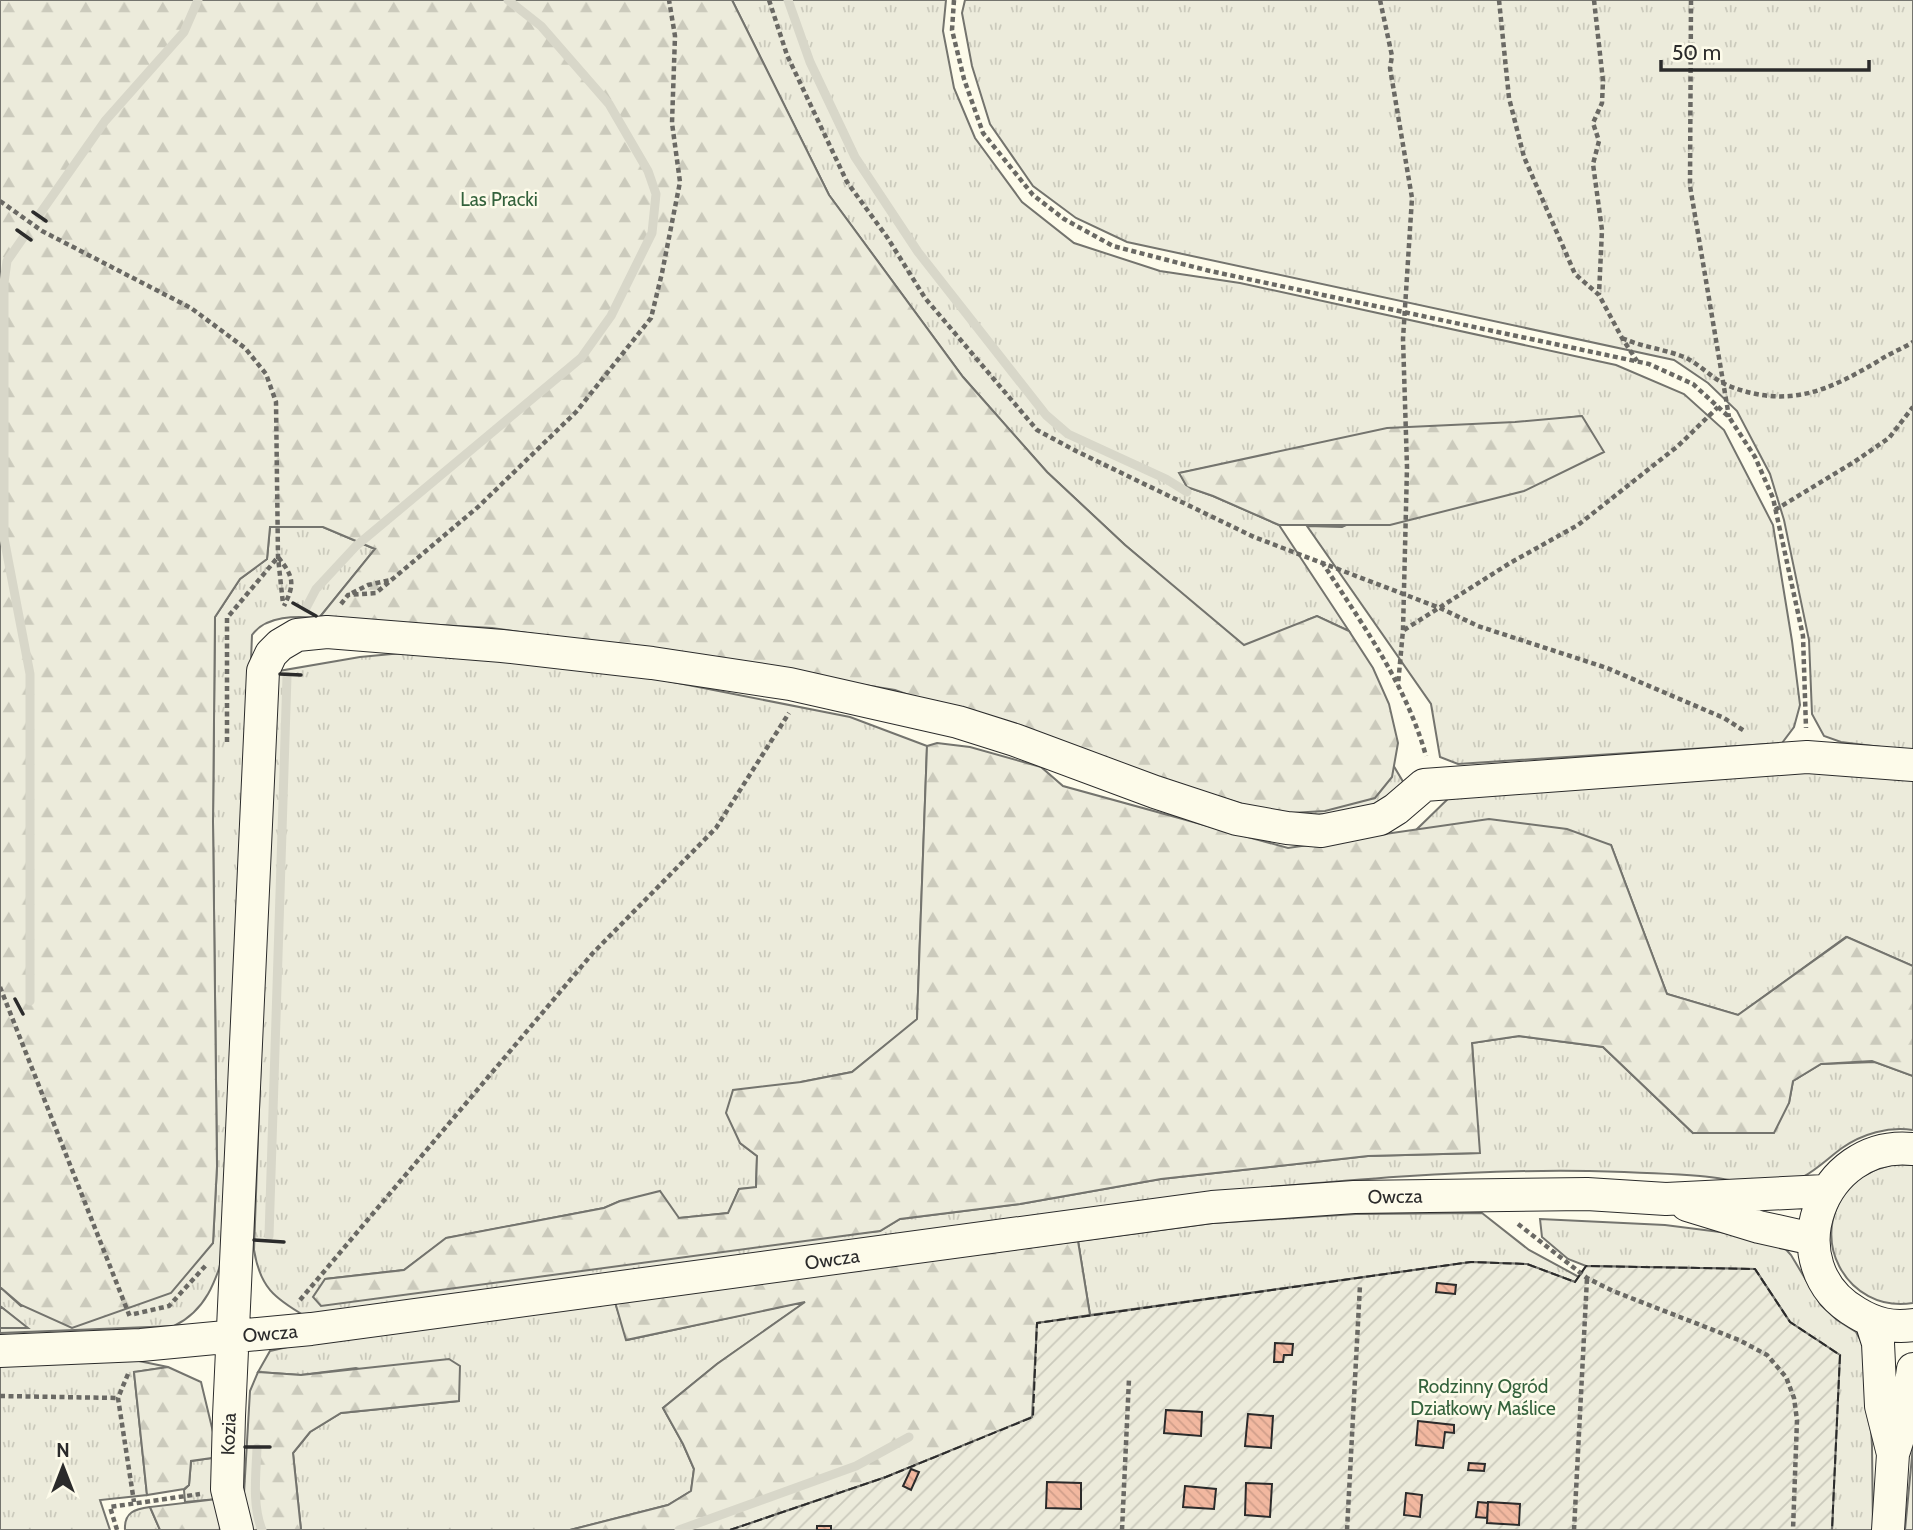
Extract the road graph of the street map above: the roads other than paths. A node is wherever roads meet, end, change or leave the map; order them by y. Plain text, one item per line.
1 (1913, 765) edge
2 (1913, 1149) edge
3 (1825, 1191) junction
4 (1666, 1199) junction
5 (1813, 1239) junction
6 (1871, 1321) junction
7 (1913, 1325) edge
8 (233, 1336) junction
9 (0, 1351) edge
10 (1913, 1369) edge
11 (1893, 1454) junction
12 (237, 1530) edge
13 (1888, 1530) edge

1 - 8 street, Kozia
2 - 3 street
3 - 4 street, Owcza
3 - 5 street
4 - 5 street, Owcza
4 - 8 street, Owcza
5 - 6 street
6 - 7 street
6 - 11 street
8 - 9 street, Owcza
8 - 12 street, Kozia
10 - 11 street
11 - 13 street

